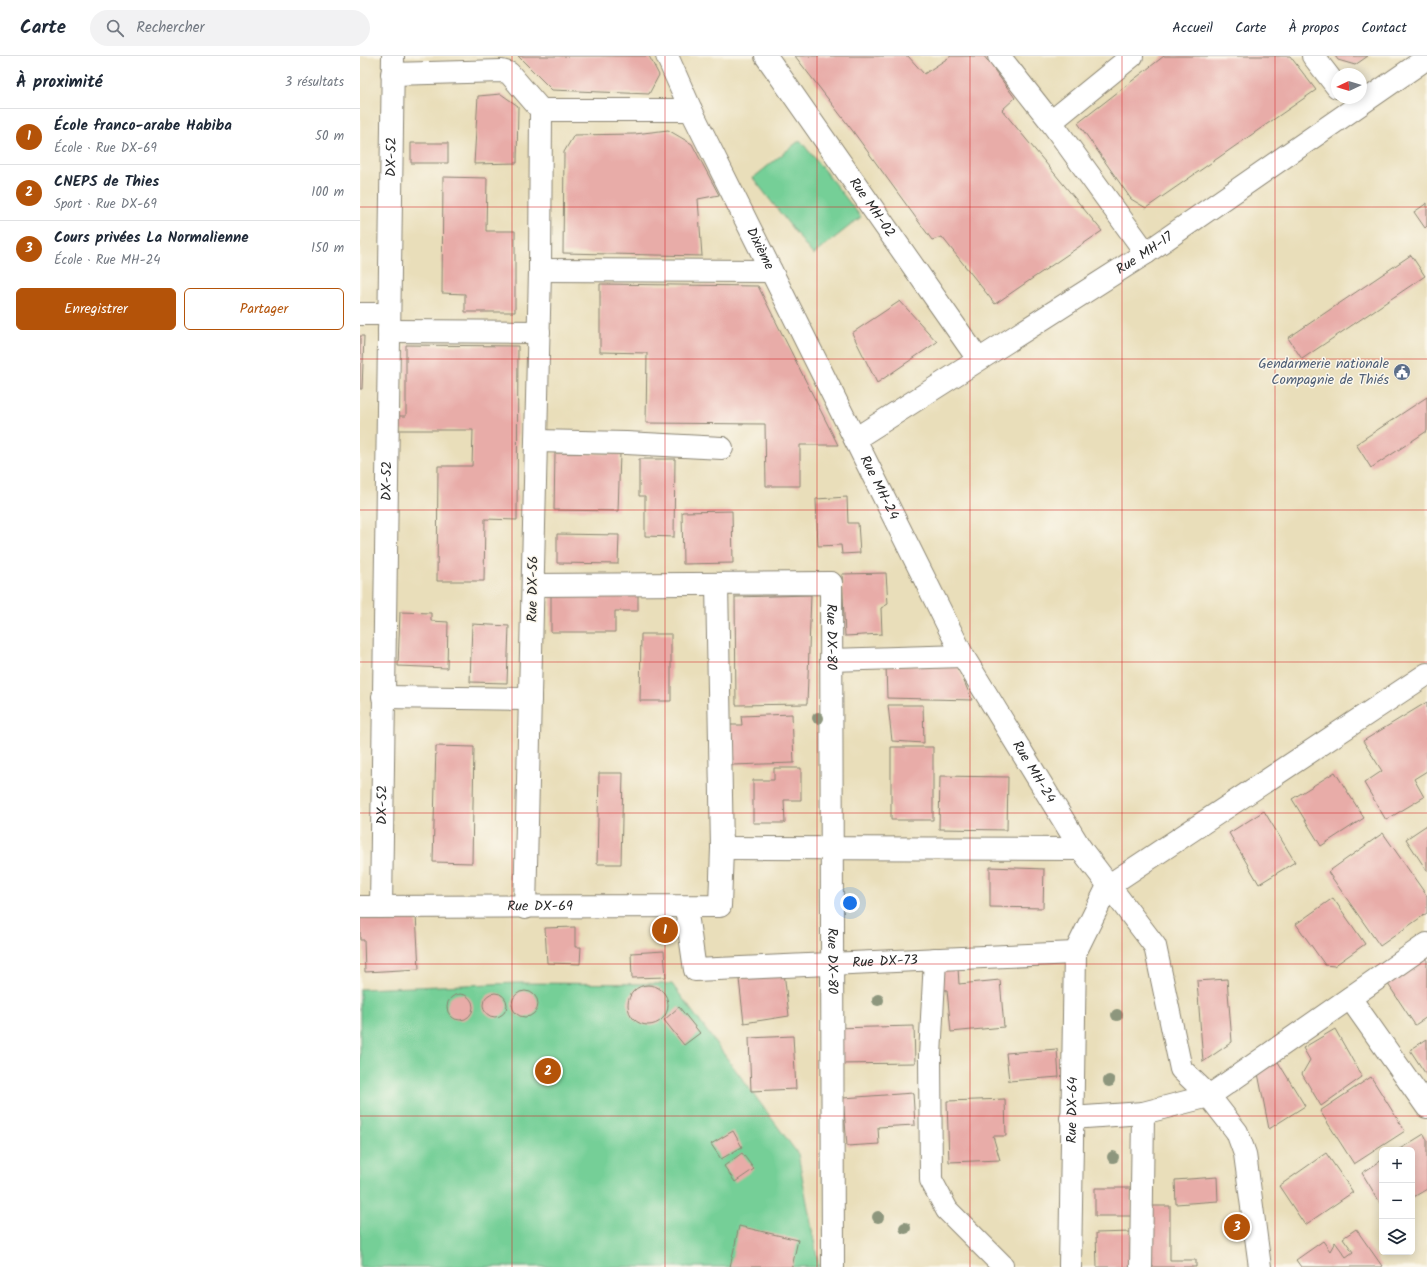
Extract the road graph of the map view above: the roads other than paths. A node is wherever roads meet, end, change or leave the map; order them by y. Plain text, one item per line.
1 (667, 56) edge
2 (766, 56) edge
3 (999, 56) edge
4 (1132, 56) edge
5 (1313, 56) edge
6 (1427, 58) edge
7 (393, 65) edge
8 (1331, 79) edge
9 (1367, 94) edge
10 (1350, 104) edge
11 (541, 110) junction
12 (691, 110) junction
13 (1051, 122) junction
14 (1146, 254) junction
15 (540, 270) junction
16 (771, 271) junction
17 (360, 314) edge
18 (389, 322) junction
19 (539, 332) junction
20 (978, 359) junction
21 (855, 440) junction
22 (536, 441) junction
23 (722, 448) dead end
24 (717, 584) junction
25 (533, 585) junction
26 (963, 656) junction
27 (831, 660) junction
28 (1427, 674) edge
29 (384, 697) junction
30 (530, 699) junction
31 (722, 848) junction
32 (832, 849) junction
33 (1081, 849) junction
34 (1108, 886) junction
35 (370, 907) edge
36 (686, 907) junction
37 (525, 908) junction
38 (1427, 944) edge
39 (1075, 953) junction
40 (935, 959) junction
41 (832, 964) junction
42 (1350, 998) junction
43 (1209, 1096) junction
44 (1427, 1107) edge
45 (1143, 1113) junction
46 (1071, 1118) junction
47 (833, 1267) edge
48 (1002, 1267) edge
49 (1070, 1267) edge
50 (1141, 1267) edge
51 (1260, 1267) edge

1 - 12 street, Dixième
2 - 20 street, Rue MH-02
3 - 13 street
4 - 13 street
5 - 8 street
6 - 9 street, Rue MH-17
7 - 11 street
7 - 18 street, DX-52 / DX-52
10 - 14 street, Rue MH-17
11 - 12 street
11 - 15 street, Rue DX-56
12 - 16 street, Dixième
13 - 14 street
14 - 20 street, Rue MH-17
15 - 16 street
15 - 19 street, Rue DX-56
16 - 21 street, Dixième
17 - 18 street
18 - 19 street
18 - 29 street, DX-52 / DX-52
19 - 22 street, Rue DX-56
20 - 21 street, Rue MH-17
21 - 26 street, Rue MH-24
22 - 23 street
22 - 25 street, Rue DX-56
24 - 25 street
24 - 27 street, Rue DX-80
24 - 31 street
25 - 30 street, Rue DX-56
26 - 27 street
26 - 33 street, Rue MH-24
27 - 32 street, Rue DX-80
28 - 34 street
29 - 30 street
29 - 35 street, DX-52 / DX-52
30 - 37 street, Rue DX-56
31 - 32 street
31 - 36 street, Rue DX-69
32 - 33 street
32 - 41 street, Rue DX-80
33 - 34 street, Rue MH-24
34 - 39 street
34 - 43 street, Rue MH-24
35 - 37 street, Rue DX-69
36 - 37 street, Rue DX-69
36 - 41 street, Rue DX-73
38 - 42 street
39 - 40 street, Rue DX-73
39 - 46 street, Rue DX-64
40 - 41 street, Rue DX-73
40 - 48 street
41 - 47 street, Rue DX-80
42 - 43 street
42 - 44 street
43 - 45 street
43 - 51 street, Rue MH-24
45 - 46 street
45 - 50 street
46 - 49 street, Rue DX-64

